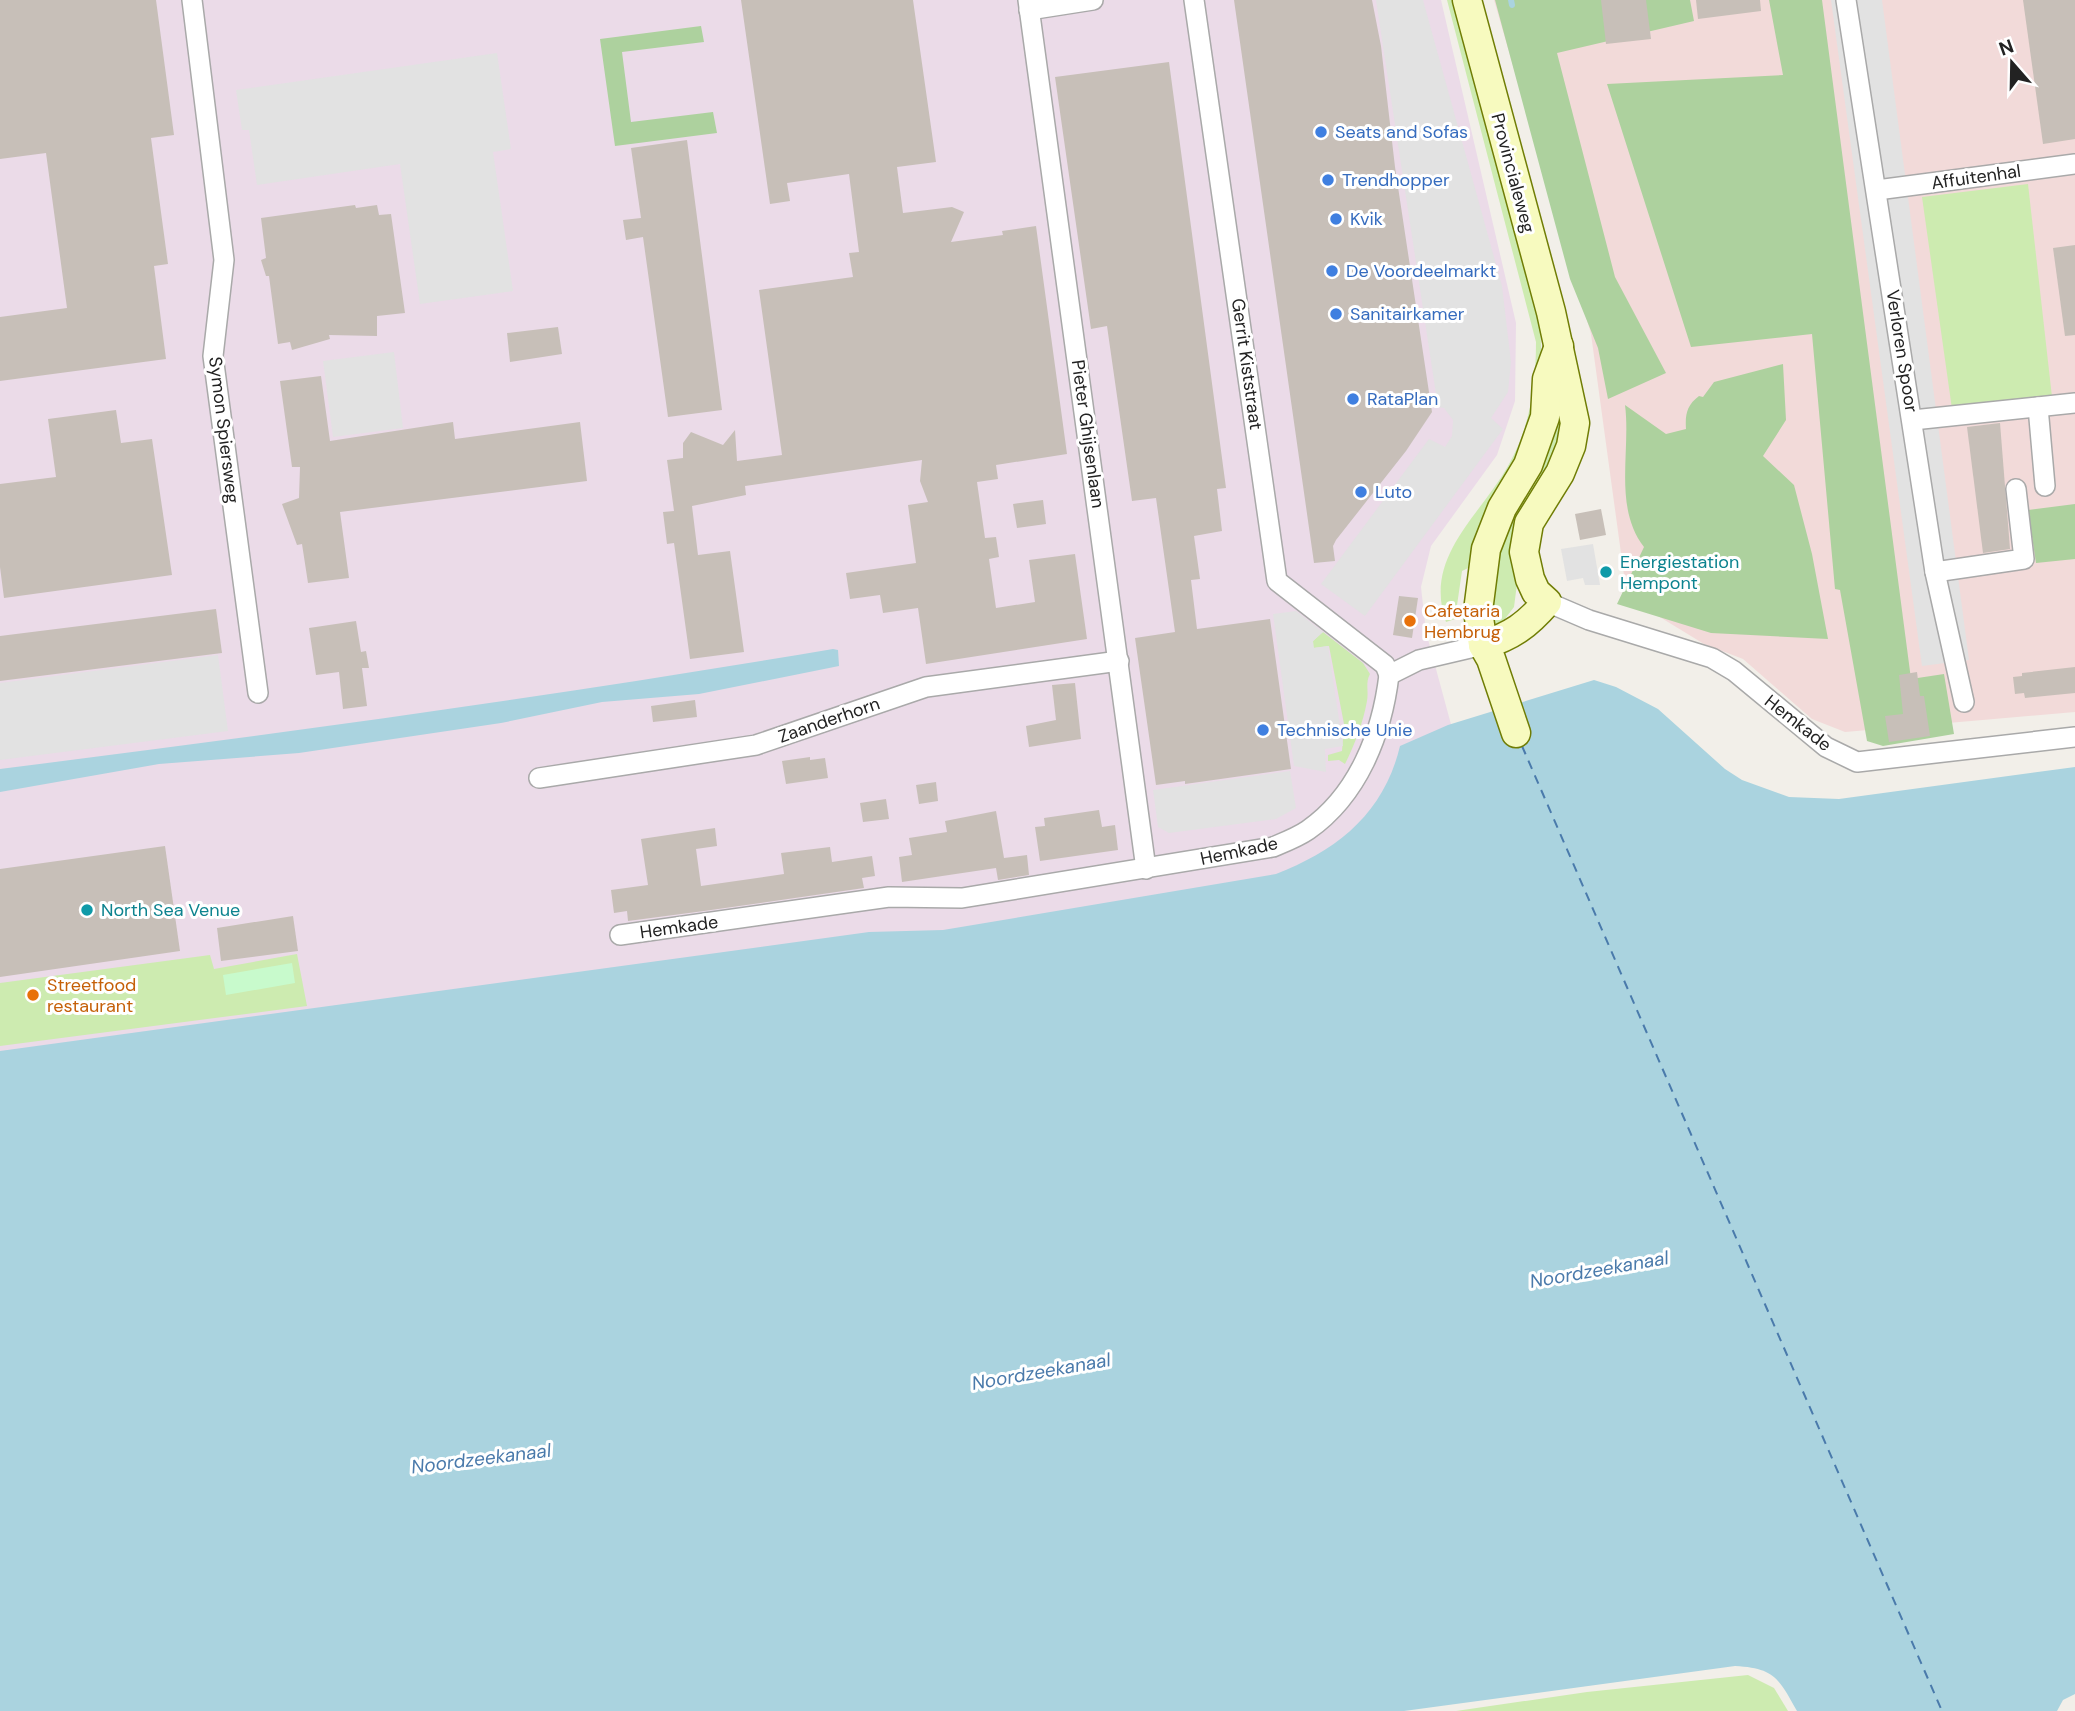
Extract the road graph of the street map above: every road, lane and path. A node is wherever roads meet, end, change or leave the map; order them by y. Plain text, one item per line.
1 (192, 0) edge
2 (1093, 0) edge
3 (1194, 0) edge
4 (1467, 0) edge
5 (1846, 0) edge
6 (1028, 5) edge
7 (2075, 164) edge
8 (1877, 190) junction
9 (1559, 346) junction
10 (2075, 402) edge
11 (2038, 407) junction
12 (1913, 420) junction
13 (2045, 486) dead end
14 (2016, 489) dead end
15 (1935, 572) junction
16 (1547, 602) junction
17 (1483, 645) junction
18 (1119, 661) junction
19 (1390, 676) junction
20 (258, 693) dead end
21 (1964, 702) dead end
22 (1516, 733) dead end
23 (2075, 737) edge
24 (539, 778) dead end
25 (1146, 869) junction
26 (620, 935) dead end

1 - 20 street, Symon Spiersweg
2 - 6 street
3 - 19 street, Gerrit Kiststraat
4 - 9 main road, Provincialeweg
5 - 8 street, Verloren Spoor
6 - 18 street, Pieter Ghijsenlaan
7 - 8 street, Affuitenhal
8 - 12 street, Verloren Spoor
9 - 16 main road, Provincialeweg
9 - 17 main road
10 - 11 street
11 - 12 street
11 - 13 street
12 - 15 street, Verloren Spoor
14 - 15 street
15 - 21 street, Verloren Spoor
16 - 17 main road
16 - 23 street, Hemkade
17 - 19 street
17 - 22 main road
18 - 24 street, Zaanderhorn
18 - 25 street, Pieter Ghijsenlaan
19 - 25 street, Hemkade
25 - 26 street, Hemkade

